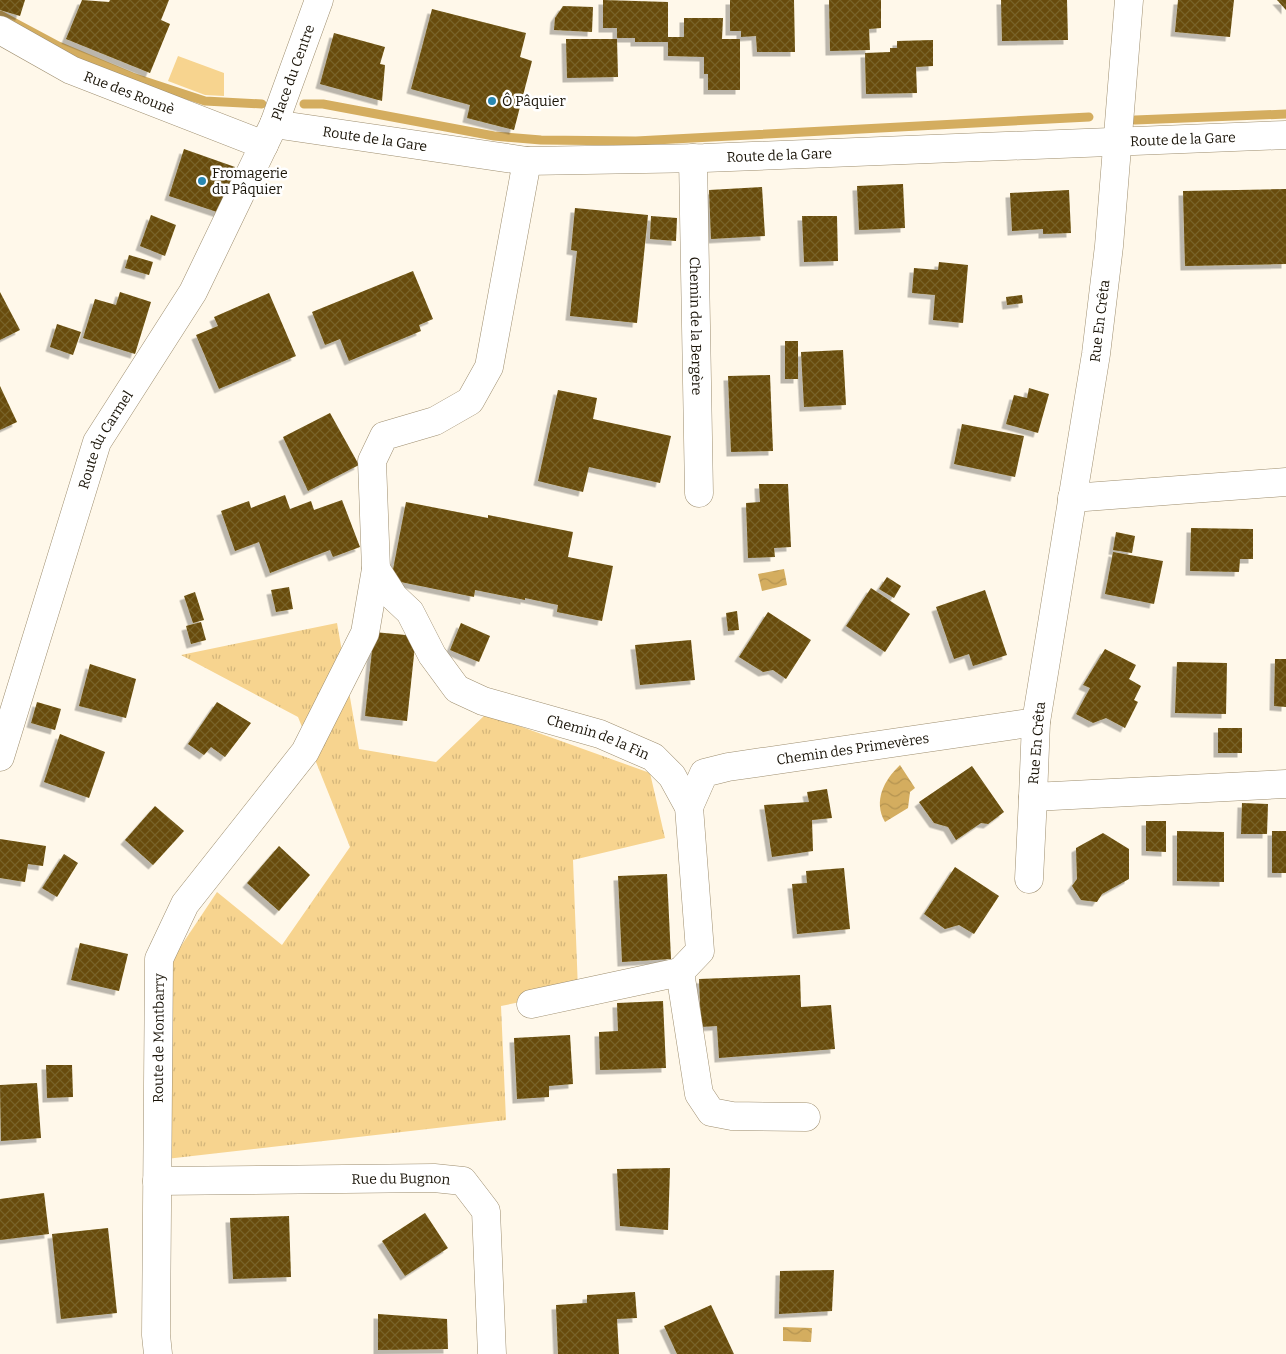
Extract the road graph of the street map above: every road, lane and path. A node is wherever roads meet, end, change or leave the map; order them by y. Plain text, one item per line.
1 (320, 0) edge
2 (1129, 0) edge
3 (0, 30) edge
4 (269, 134) junction
5 (1286, 135) edge
6 (1116, 142) junction
7 (693, 158) junction
8 (527, 162) junction
9 (1286, 482) edge
10 (700, 493) dead end
11 (1072, 498) junction
12 (376, 570) junction
13 (1036, 722) junction
14 (0, 757) edge
15 (1286, 784) edge
16 (1033, 797) junction
17 (689, 807) junction
18 (1029, 879) dead end
19 (680, 972) junction
20 (531, 1004) dead end
21 (806, 1117) dead end
22 (158, 1181) junction
23 (158, 1354) edge
24 (492, 1354) edge

1 - 4 street, Place du Centre
2 - 6 street, Rue En Crêta
3 - 4 street, Rue des Rounè
4 - 8 street, Route de la Gare
4 - 14 street, Route du Carmel
5 - 6 street, Route de la Gare
6 - 7 street, Route de la Gare
6 - 11 street, Rue En Crêta
7 - 8 street, Route de la Gare
7 - 10 street, Chemin de la Bergère
8 - 12 street, Route de Montbarry
9 - 11 street
11 - 13 street, Rue En Crêta
12 - 17 street, Chemin de la Fin
12 - 22 street, Route de Montbarry
13 - 16 street, Rue En Crêta
13 - 17 street, Chemin des Primevères
15 - 16 street, Rue En Crêta
16 - 18 street, Rue En Crêta
17 - 19 street, Chemin de la Fin
19 - 20 street
19 - 21 street
22 - 23 street, Route de Montbarry
22 - 24 street, Rue du Bugnon

